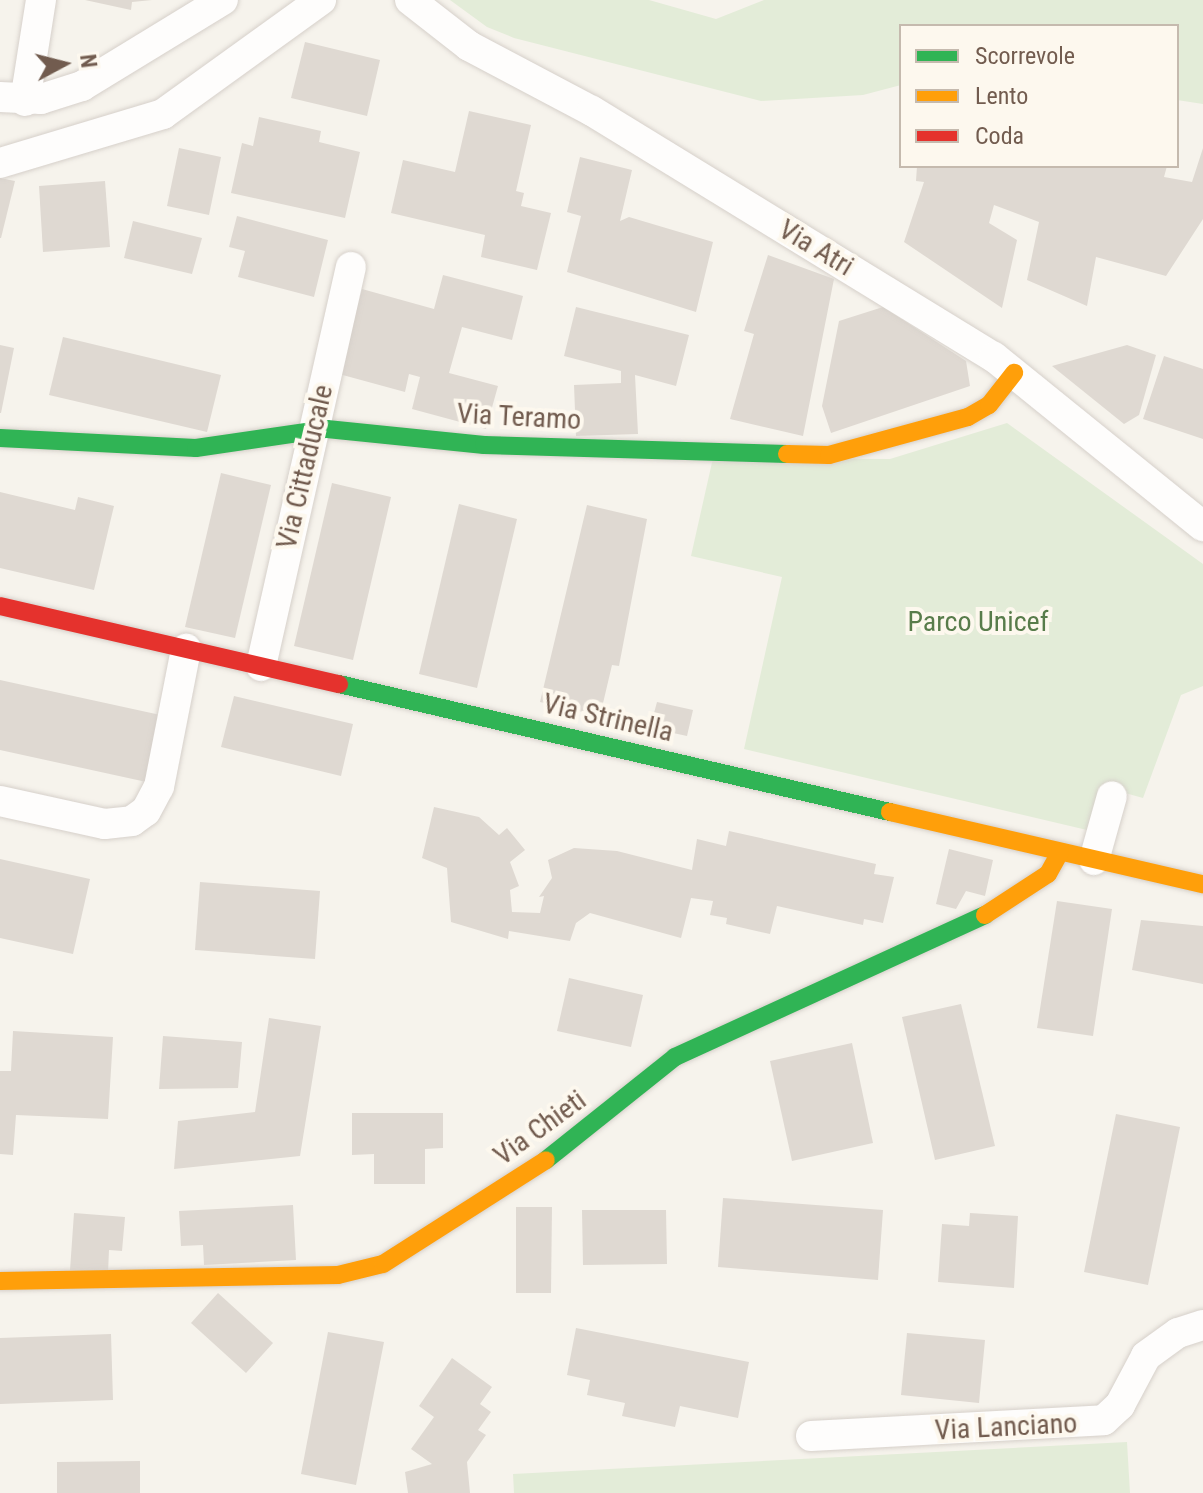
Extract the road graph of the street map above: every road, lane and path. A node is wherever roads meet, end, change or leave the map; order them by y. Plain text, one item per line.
1 (41, 0) edge
2 (223, 0) edge
3 (321, 0) edge
4 (410, 0) edge
5 (12, 99) edge
6 (0, 163) edge
7 (351, 267) dead end
8 (1014, 373) junction
9 (313, 430) junction
10 (0, 438) edge
11 (1203, 526) edge
12 (0, 606) edge
13 (186, 649) junction
14 (261, 666) junction
15 (1112, 796) dead end
16 (0, 801) edge
17 (1060, 852) junction
18 (1094, 860) junction
19 (1203, 884) edge
20 (0, 1281) edge
21 (1203, 1325) edge
22 (811, 1436) dead end

1 - 5 street
2 - 5 street
3 - 6 street
4 - 8 street, Via Atri
7 - 9 street, Via Cittaducale
8 - 9 street, Via Teramo
8 - 11 street, Via Atri
9 - 10 street, Via Teramo
9 - 14 street, Via Cittaducale
12 - 13 street, Via Strinella
13 - 14 street, Via Strinella
13 - 16 street
14 - 17 street, Via Strinella
15 - 18 street
17 - 18 street, Via Strinella
17 - 20 street, Via Chieti
18 - 19 street, Via Strinella
21 - 22 street, Via Lanciano

